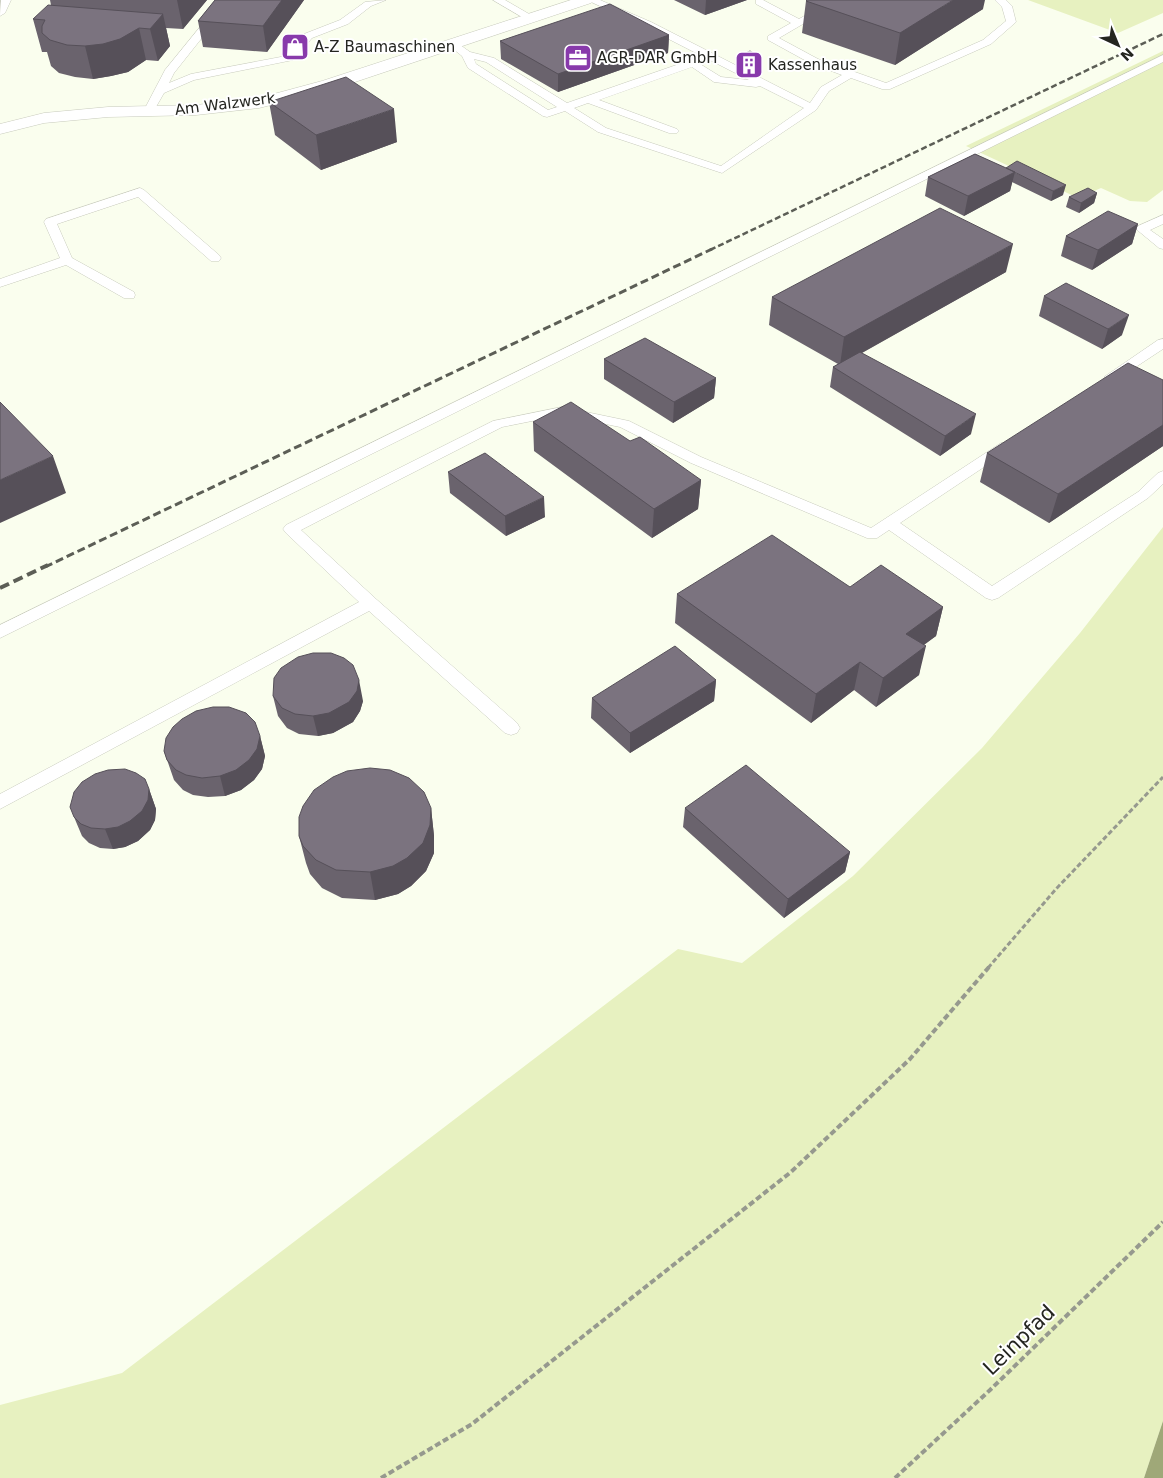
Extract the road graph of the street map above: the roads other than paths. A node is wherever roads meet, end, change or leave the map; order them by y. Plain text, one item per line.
1 (6, 0) edge
2 (227, 0) edge
3 (381, 0) edge
4 (498, 0) edge
5 (586, 0) edge
6 (592, 0) edge
7 (839, 0) edge
8 (1000, 0) edge
9 (0, 1) edge
10 (759, 2) dead end
11 (0, 13) edge
12 (620, 14) junction
13 (532, 18) junction
14 (799, 23) junction
15 (452, 44) junction
16 (466, 54) junction
17 (1163, 58) edge
18 (693, 63) junction
19 (630, 71) edge
20 (851, 74) junction
21 (647, 81) junction
22 (768, 86) junction
23 (160, 92) junction
24 (590, 100) junction
25 (566, 108) junction
26 (812, 108) junction
27 (148, 112) junction
28 (0, 129) edge
29 (673, 131) dead end
30 (966, 157) junction
31 (979, 162) edge
32 (1163, 220) edge
33 (1163, 245) edge
34 (215, 258) dead end
35 (67, 260) junction
36 (0, 284) edge
37 (129, 295) dead end
38 (1163, 343) edge
39 (1097, 387) edge
40 (1022, 436) edge
41 (1163, 476) edge
42 (889, 522) junction
43 (370, 603) junction
44 (0, 632) edge
45 (511, 728) dead end
46 (0, 802) edge

1 - 9 lane
1 - 11 lane
2 - 23 lane
3 - 23 lane
4 - 13 lane
5 - 13 street, Am Walzwerk
6 - 12 lane
7 - 14 lane
8 - 20 lane
10 - 14 lane
12 - 18 lane
12 - 22 lane
13 - 15 street, Am Walzwerk
14 - 20 lane
15 - 16 lane
15 - 27 street, Am Walzwerk
16 - 25 lane
16 - 25 lane
17 - 30 lane
18 - 21 lane
18 - 22 lane
19 - 21 lane
20 - 26 lane
21 - 24 lane
22 - 26 lane
23 - 27 lane
24 - 25 lane
24 - 29 lane
25 - 26 lane
27 - 28 street, Am Walzwerk
30 - 31 lane
30 - 44 lane
32 - 33 lane
34 - 35 lane
35 - 36 lane
35 - 37 lane
38 - 39 lane
40 - 42 lane
41 - 42 lane
42 - 43 lane
43 - 45 lane
43 - 46 lane

